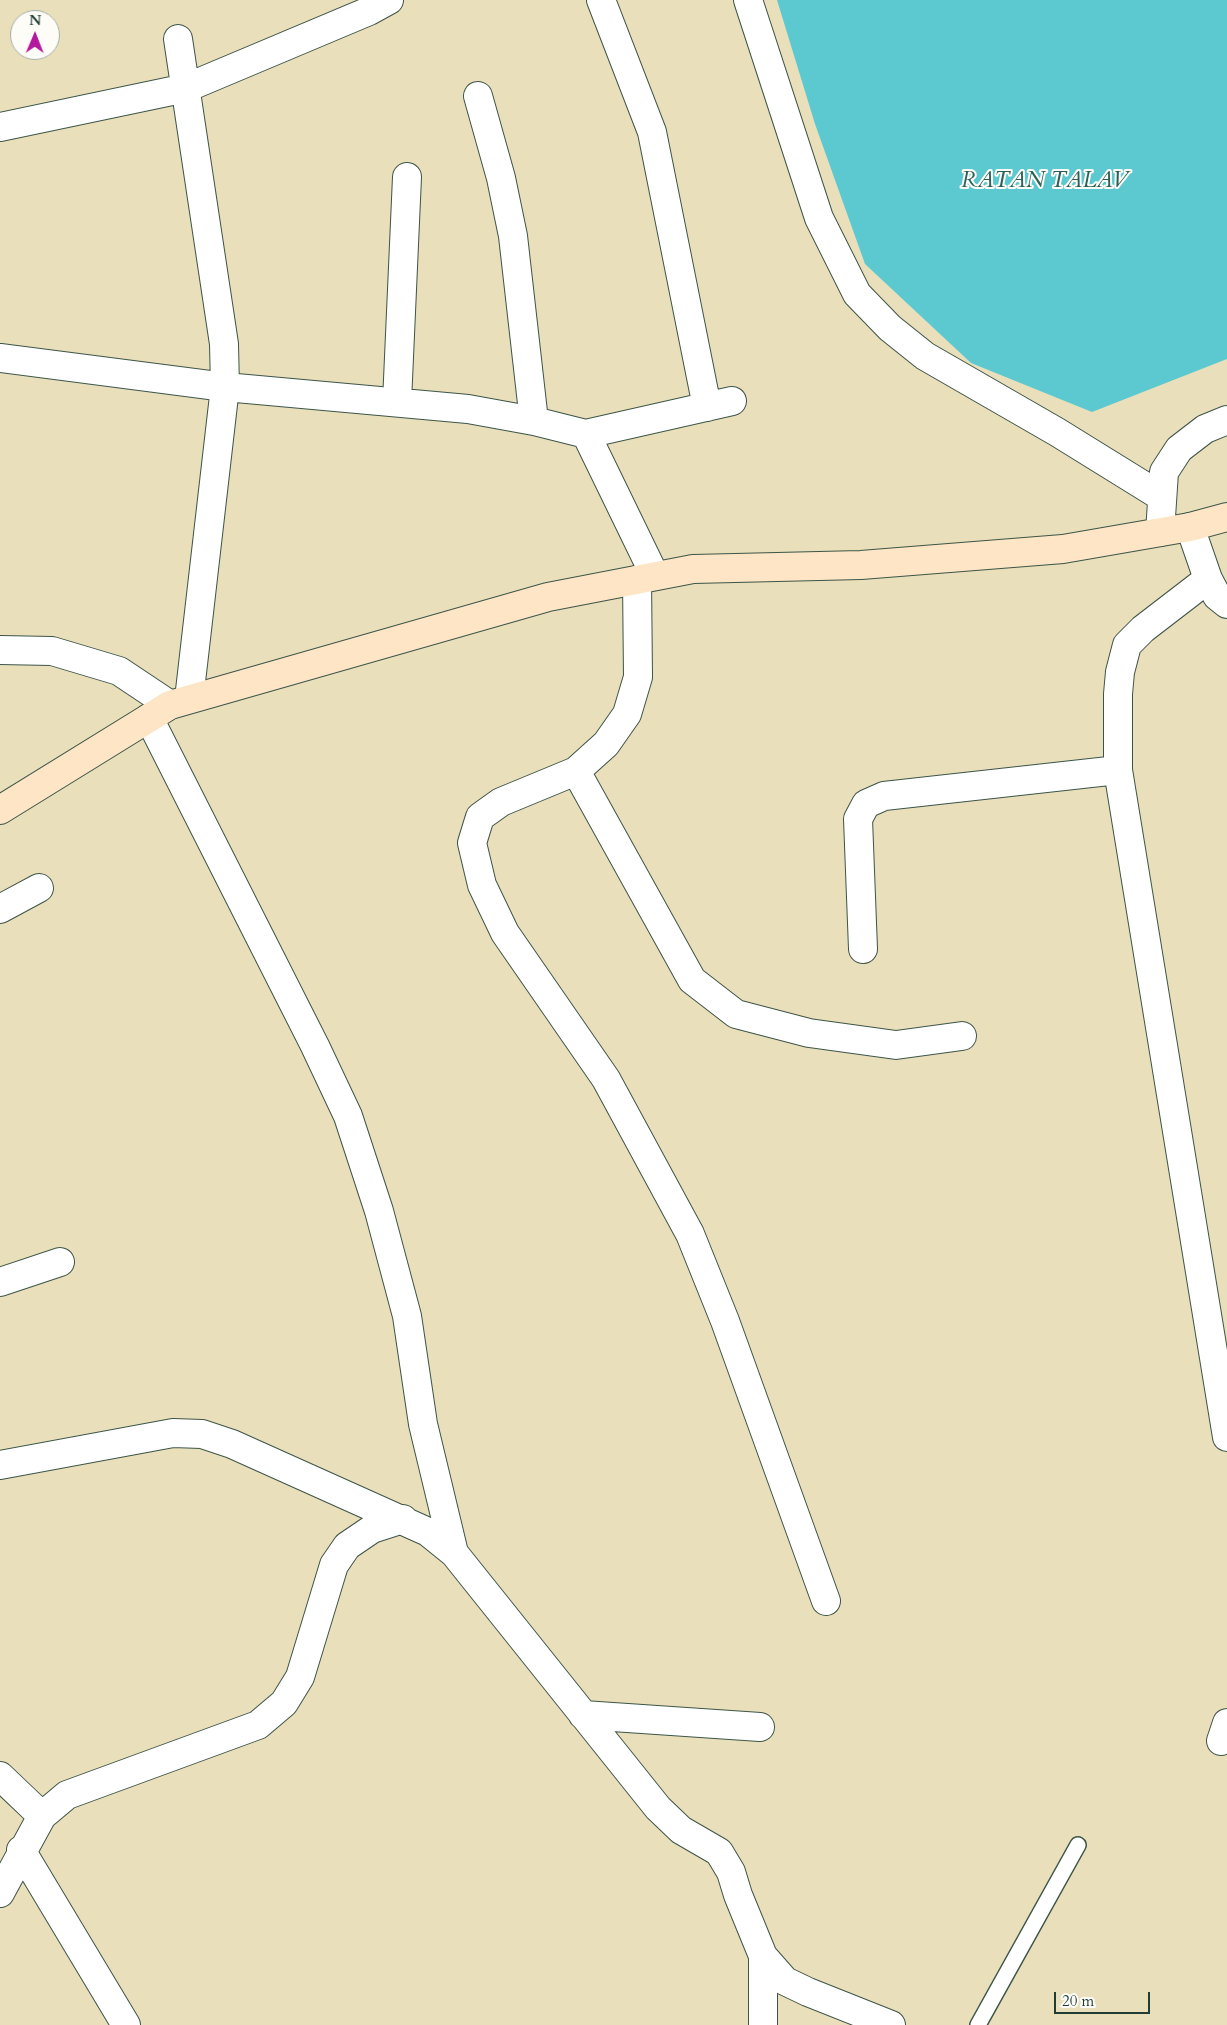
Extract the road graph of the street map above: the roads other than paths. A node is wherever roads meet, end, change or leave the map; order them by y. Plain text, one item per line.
1 (389, 0) edge
2 (602, 0) edge
3 (748, 0) edge
4 (178, 39) dead end
5 (186, 88) junction
6 (478, 96) dead end
7 (0, 127) edge
8 (407, 177) dead end
9 (0, 358) edge
10 (225, 387) junction
11 (397, 402) junction
12 (1227, 420) edge
13 (534, 421) junction
14 (586, 434) junction
15 (1162, 497) junction
16 (1227, 517) edge
17 (1190, 527) junction
18 (1160, 532) junction
19 (646, 578) junction
20 (1208, 578) junction
21 (1227, 604) edge
22 (0, 650) edge
23 (169, 707) junction
24 (1118, 770) junction
25 (576, 771) junction
26 (0, 810) edge
27 (38, 888) dead end
28 (0, 909) edge
29 (863, 949) dead end
30 (962, 1036) dead end
31 (60, 1262) dead end
32 (0, 1282) edge
33 (1227, 1437) edge
34 (0, 1465) edge
35 (403, 1519) junction
36 (454, 1553) junction
37 (826, 1601) dead end
38 (583, 1715) junction
39 (760, 1727) dead end
40 (0, 1776) edge
41 (42, 1816) junction
42 (1078, 1844) dead end
43 (21, 1850) junction
44 (0, 1893) edge
45 (763, 1956) junction
46 (874, 2022) edge
47 (126, 2025) edge
48 (763, 2025) edge
49 (978, 2025) edge

1 - 5 street
2 - 14 street
3 - 15 street
4 - 5 street
5 - 7 street
5 - 10 street
6 - 13 street
8 - 11 street
9 - 10 street
10 - 11 street
10 - 23 street
11 - 13 street
12 - 15 street
13 - 14 street
14 - 19 street
15 - 18 street
16 - 17 street
17 - 18 street
17 - 20 street
18 - 19 street
19 - 23 street
19 - 25 street
20 - 21 street
20 - 24 street
22 - 23 street
23 - 26 street
23 - 36 street
24 - 29 street
24 - 33 street
25 - 30 street
25 - 37 street
27 - 28 street
31 - 32 street
34 - 35 street
35 - 36 street
35 - 41 street
36 - 38 street
38 - 39 street
38 - 45 street
40 - 41 street
41 - 43 street
42 - 49 lane
43 - 44 street
43 - 47 street
45 - 46 street
45 - 48 street

